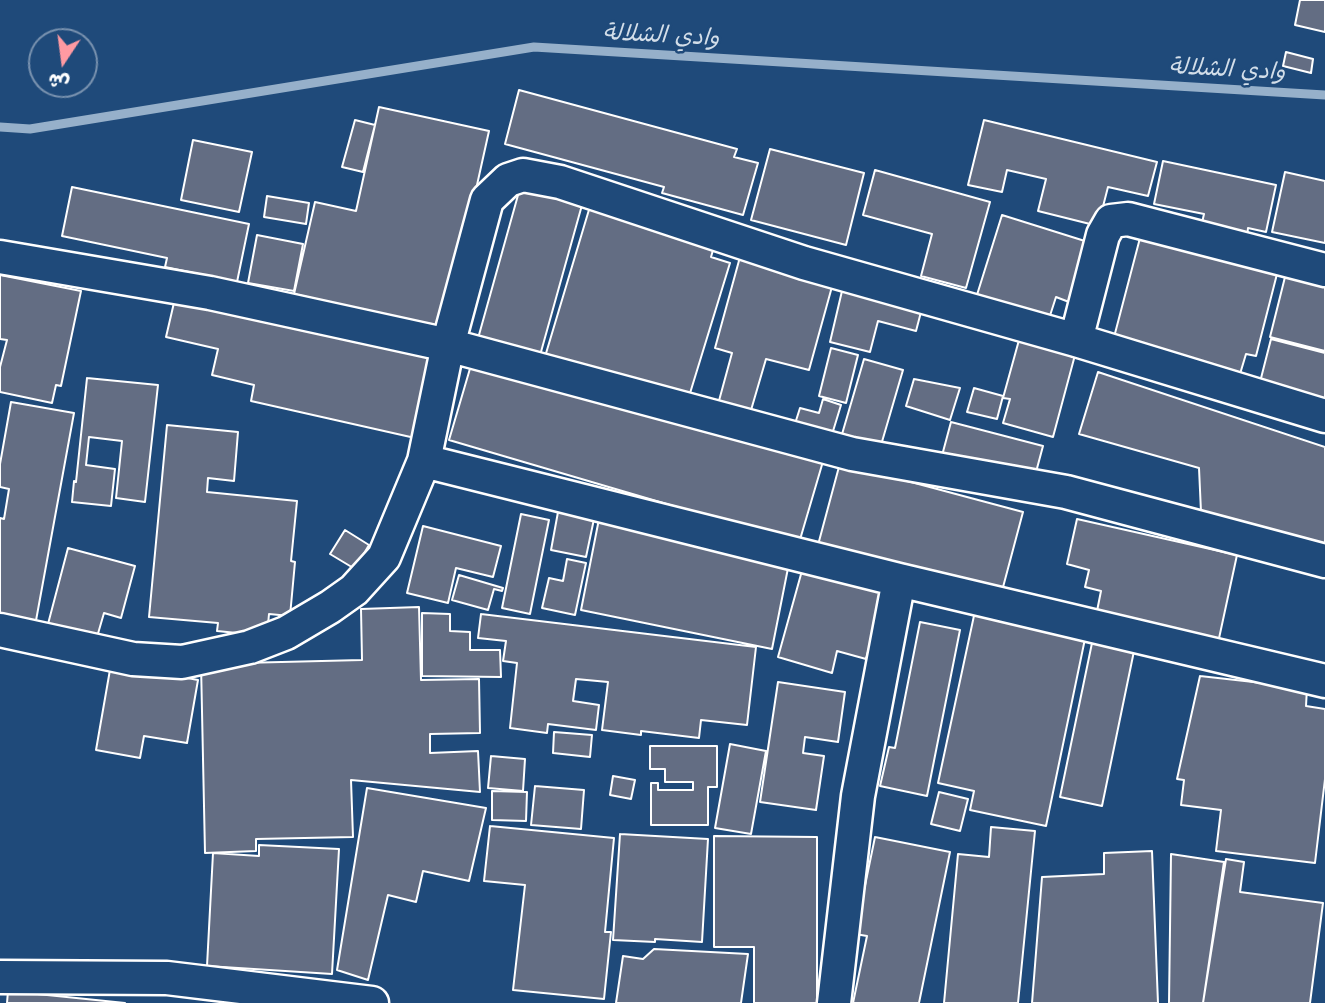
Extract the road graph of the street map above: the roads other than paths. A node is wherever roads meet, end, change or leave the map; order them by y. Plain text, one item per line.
1 (0, 257) edge
2 (1325, 270) edge
3 (1076, 340) junction
4 (448, 345) junction
5 (1325, 416) edge
6 (424, 461) junction
7 (1325, 561) edge
8 (899, 580) junction
9 (0, 631) edge
10 (1325, 681) edge
11 (0, 977) edge
12 (372, 1003) edge
13 (834, 1003) edge

1 - 4 street
2 - 3 street
3 - 4 street
3 - 5 street
4 - 6 street
4 - 7 street
6 - 8 street
6 - 9 street
8 - 10 street
8 - 13 street
11 - 12 street

